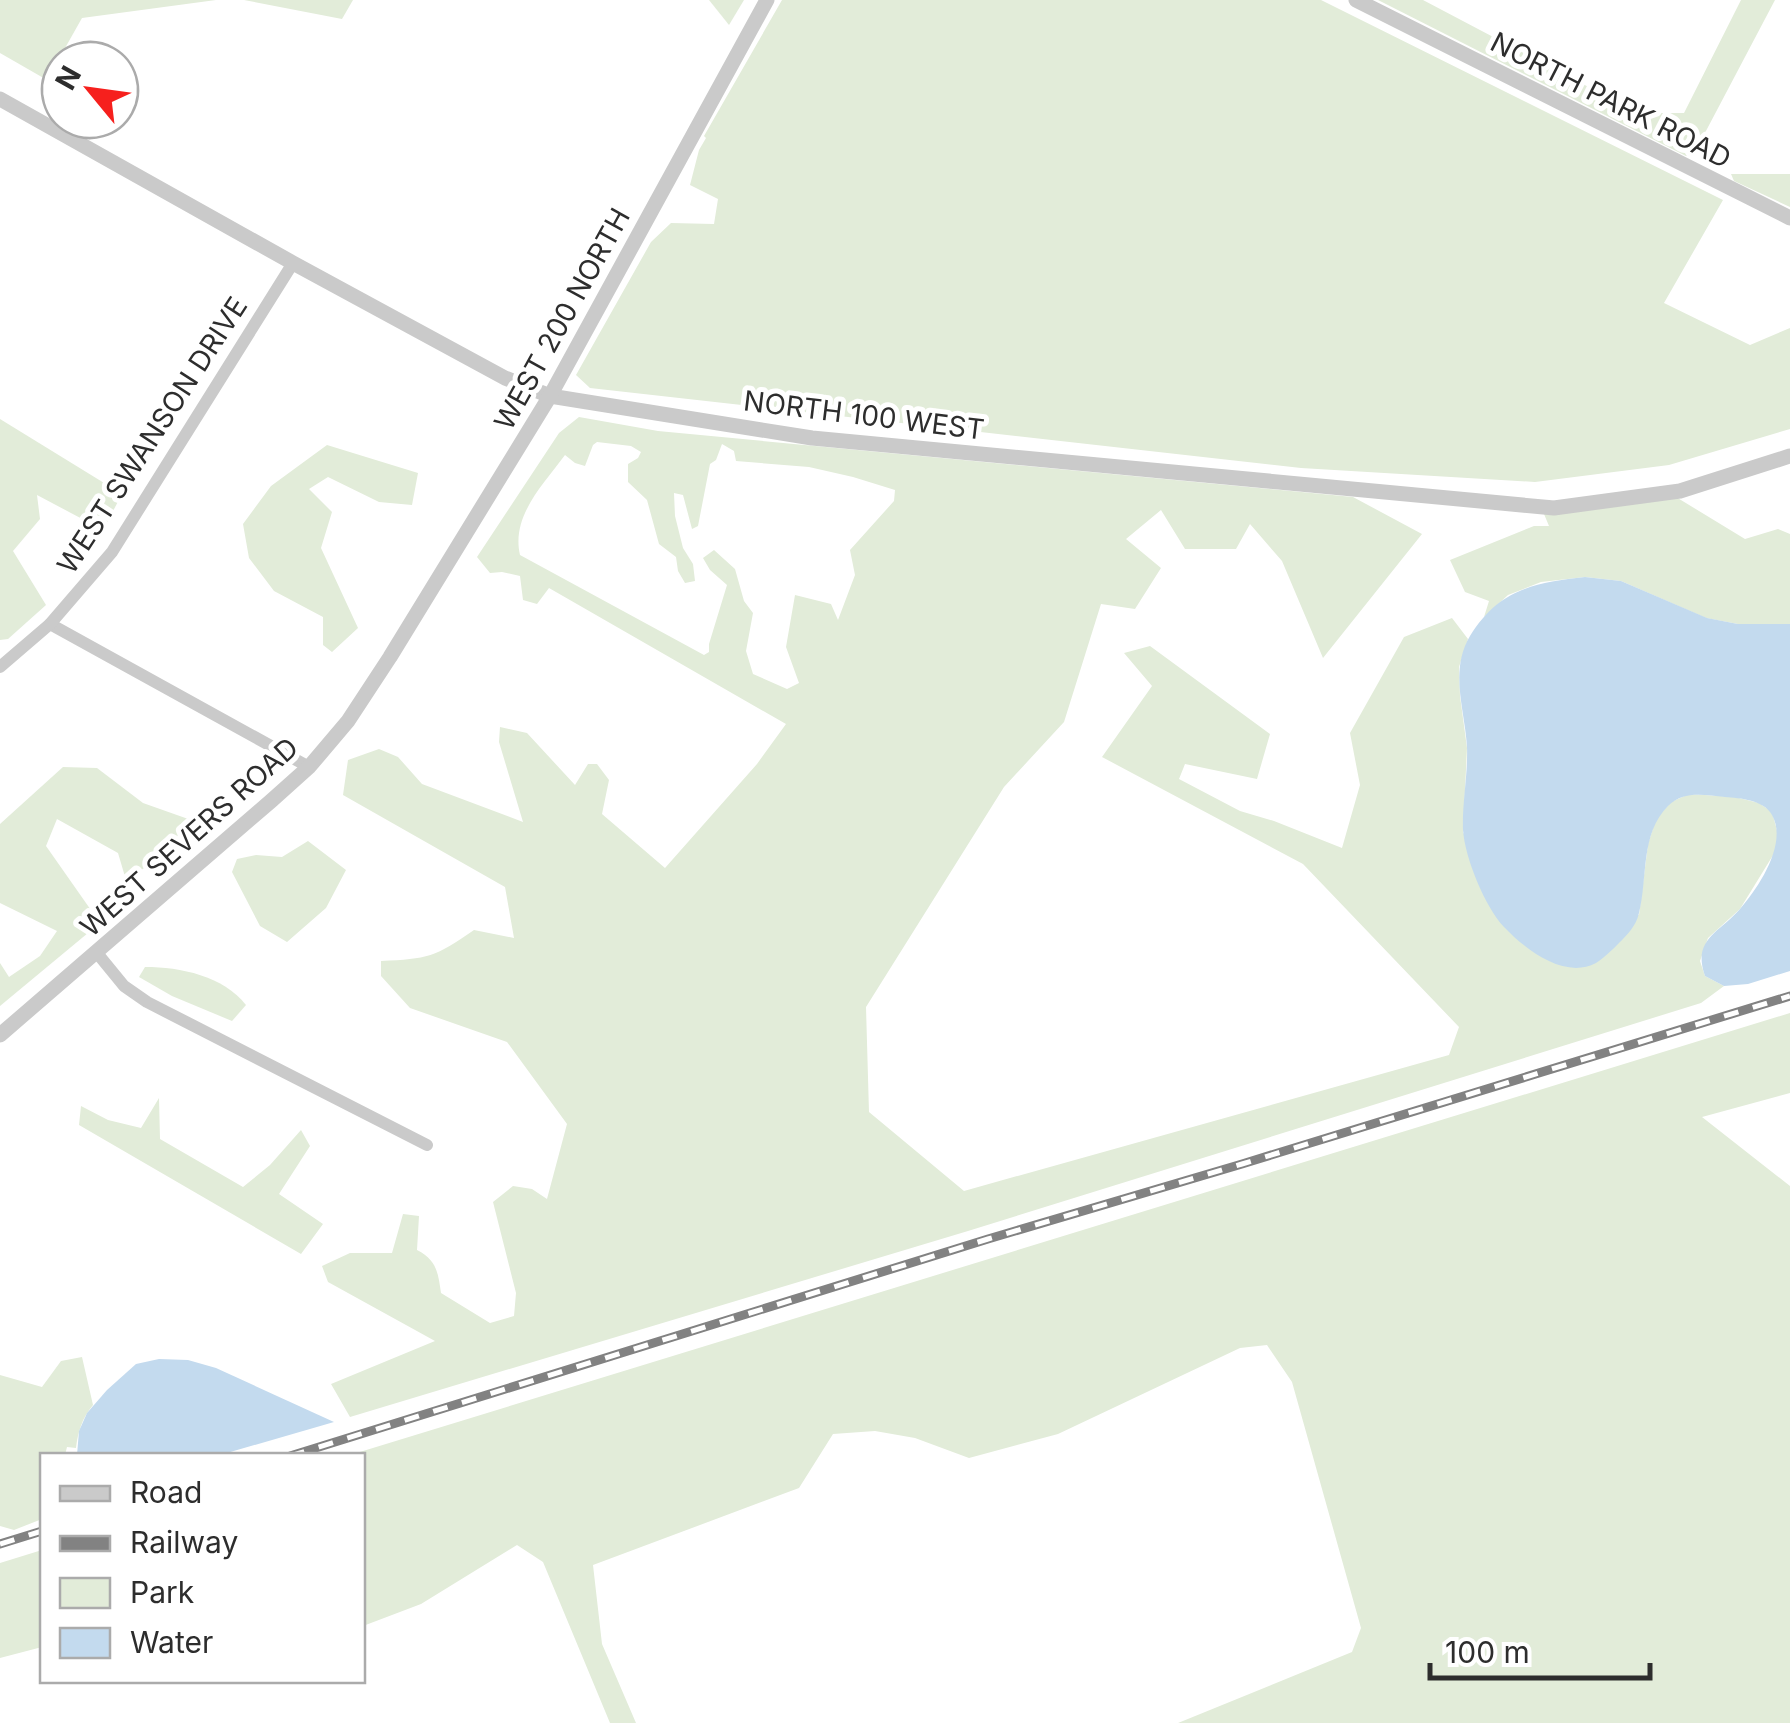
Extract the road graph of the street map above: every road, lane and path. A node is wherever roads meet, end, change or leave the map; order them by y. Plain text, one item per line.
1 (768, 0) edge
2 (1356, 0) edge
3 (0, 99) edge
4 (1790, 218) edge
5 (292, 263) junction
6 (550, 396) junction
7 (1790, 456) edge
8 (50, 624) junction
9 (390, 657) joint
10 (0, 667) edge
11 (309, 767) junction
12 (96, 953) junction
13 (0, 1035) edge
14 (427, 1145) dead end

1 - 6 street, WEST 200 NORTH
2 - 4 street, NORTH PARK ROAD
3 - 5 street, NORTH 100 WEST
5 - 6 street, NORTH 100 WEST
5 - 8 street, WEST SWANSON DRIVE
6 - 7 street, NORTH 100 WEST
6 - 9 street, WEST 200 NORTH
8 - 10 street, WEST SWANSON DRIVE
8 - 11 street
9 - 11 street, WEST SEVERS ROAD
11 - 12 street, WEST SEVERS ROAD
12 - 13 street, WEST SEVERS ROAD
12 - 14 street

